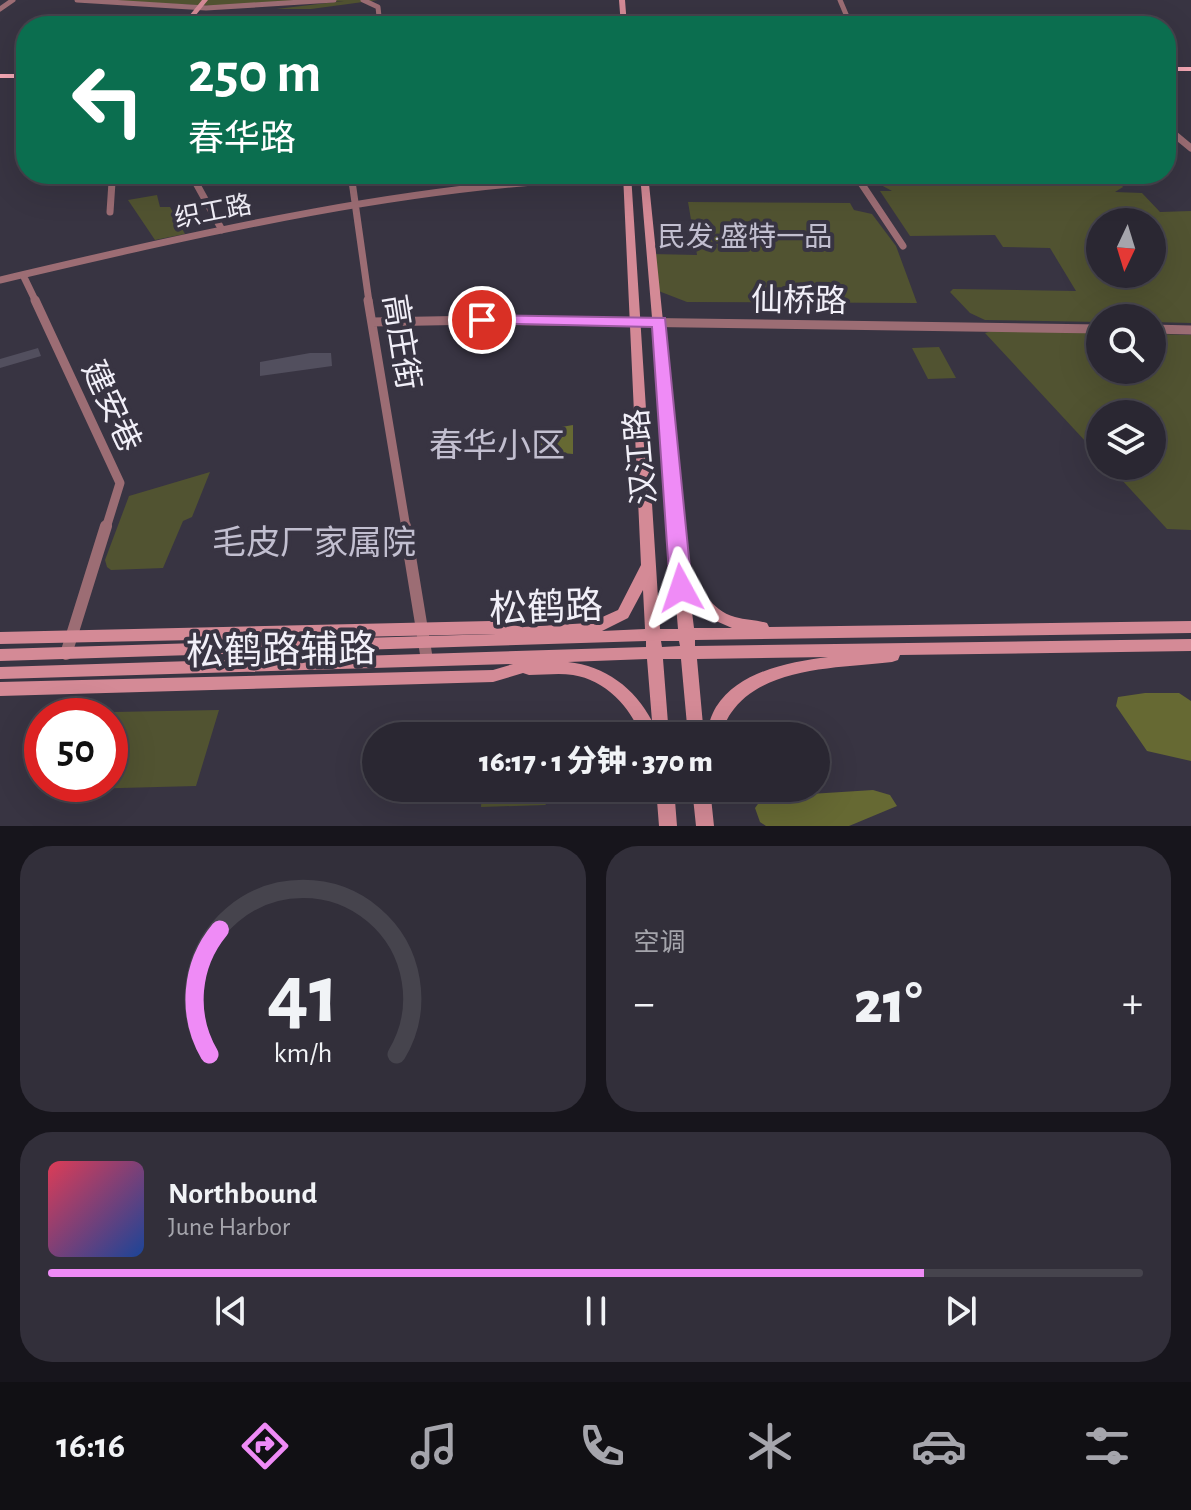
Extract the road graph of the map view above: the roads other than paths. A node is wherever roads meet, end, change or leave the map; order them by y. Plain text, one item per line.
1 (13, 0) edge
2 (77, 0) edge
3 (205, 0) edge
4 (334, 0) edge
5 (363, 0) edge
6 (0, 9) edge
7 (199, 10) junction
8 (193, 16) edge
9 (379, 16) edge
10 (112, 184) edge
11 (197, 184) edge
12 (352, 184) edge
13 (516, 184) edge
14 (628, 184) edge
15 (645, 184) edge
16 (862, 184) edge
17 (353, 206) junction
18 (110, 212) dead end
19 (222, 230) junction
20 (903, 246) dead end
21 (23, 275) junction
22 (0, 280) edge
23 (637, 321) junction
24 (372, 322) junction
25 (659, 322) junction
26 (1086, 329) edge
27 (1166, 329) edge
28 (1191, 330) edge
29 (648, 565) junction
30 (679, 565) junction
31 (1191, 627) edge
32 (520, 632) junction
33 (821, 633) junction
34 (72, 635) junction
35 (651, 635) junction
36 (685, 635) junction
37 (0, 638) edge
38 (424, 644) junction
39 (1191, 645) edge
40 (560, 647) junction
41 (947, 649) junction
42 (654, 653) junction
43 (687, 653) junction
44 (66, 654) junction
45 (0, 655) edge
46 (332, 663) junction
47 (518, 669) junction
48 (1, 679) edge
49 (329, 680) junction
50 (645, 722) edge
51 (660, 722) edge
52 (694, 722) edge
53 (716, 722) edge
54 (666, 802) edge
55 (703, 802) edge
56 (668, 826) edge
57 (705, 826) edge

1 - 6 street
2 - 7 street
3 - 7 main road
4 - 7 street
5 - 9 street
7 - 8 main road
10 - 18 street
11 - 19 street
12 - 17 street, 高庄街
13 - 17 street, 织工路
14 - 23 main road, 汉江路
15 - 25 main road, 汉江路
16 - 20 street
17 - 19 street, 织工路
17 - 24 street, 高庄街
19 - 21 street, 织工路
21 - 22 street, 织工路
21 - 34 street, 建安巷
23 - 24 street, 仙桥路
23 - 25 street, 仙桥路
23 - 29 main road, 汉江路
24 - 38 street, 高庄街
25 - 26 street, 仙桥路
25 - 30 main road, 汉江路
27 - 28 street
29 - 32 main road
29 - 35 main road, 汉江路
30 - 33 main road
30 - 36 main road, 汉江路
31 - 33 main road, 松鹤路
32 - 38 main road, 松鹤路辅路
32 - 40 main road, 松鹤路辅路
33 - 36 main road, 松鹤路
34 - 37 main road, 松鹤路辅路
34 - 38 main road, 松鹤路辅路
34 - 44 street, 建安巷
35 - 36 main road, 松鹤路
35 - 40 main road, 松鹤路
35 - 42 main road, 汉江路
36 - 43 main road, 汉江路
38 - 40 main road, 松鹤路
38 - 44 main road, 松鹤路
38 - 46 main road, 松鹤路
39 - 41 main road, 松鹤路
40 - 42 main road, 松鹤路
40 - 47 main road, 松鹤路辅路
41 - 43 main road, 松鹤路
41 - 53 main road
42 - 43 main road, 松鹤路
42 - 51 main road, 汉江路
43 - 52 main road, 汉江路
44 - 45 main road, 松鹤路
46 - 48 main road, 松鹤路
46 - 49 main road
47 - 49 main road, 松鹤路辅路
47 - 50 main road
48 - 49 main road, 松鹤路辅路
54 - 56 main road
55 - 57 main road

